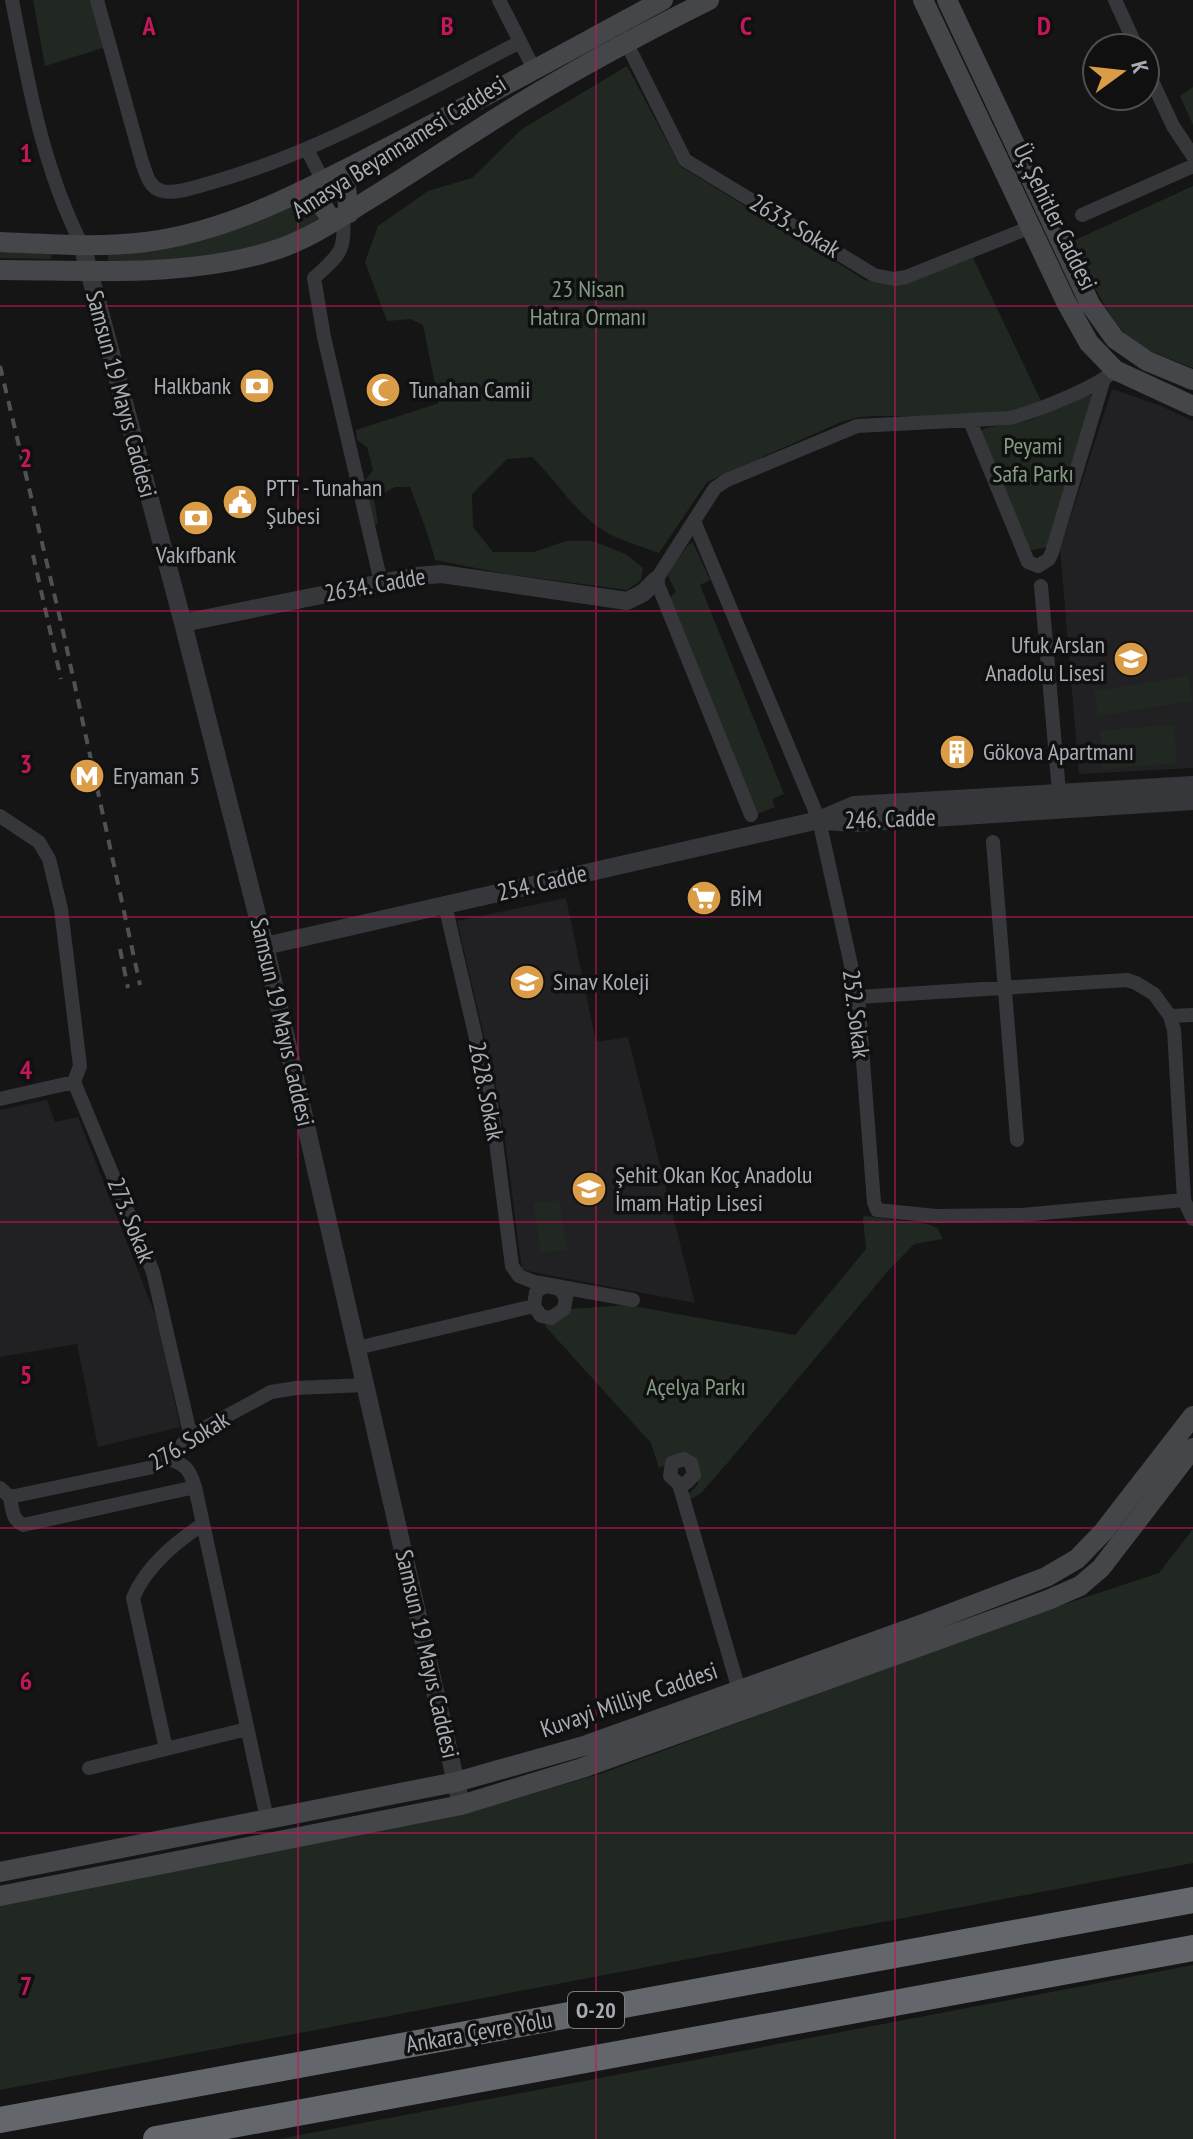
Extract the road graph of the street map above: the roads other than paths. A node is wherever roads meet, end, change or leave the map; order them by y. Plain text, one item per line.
1 (12, 0) edge
2 (97, 0) edge
3 (499, 0) edge
4 (663, 0) edge
5 (709, 0) edge
6 (923, 0) edge
7 (947, 0) edge
8 (1115, 0) edge
9 (1130, 32) edge
10 (520, 42) junction
11 (626, 42) junction
12 (534, 69) junction
13 (1161, 100) edge
14 (307, 149) junction
15 (1193, 156) edge
16 (1193, 166) edge
17 (325, 180) junction
18 (1082, 215) dead end
19 (341, 217) junction
20 (1031, 227) junction
21 (0, 242) edge
22 (82, 245) junction
23 (0, 270) edge
24 (88, 270) junction
25 (1109, 376) junction
26 (1193, 380) edge
27 (1193, 406) edge
28 (970, 421) junction
29 (694, 521) junction
30 (656, 580) junction
31 (381, 582) junction
32 (1041, 586) dead end
33 (183, 623) junction
34 (1193, 785) edge
35 (1059, 792) junction
36 (1193, 801) edge
37 (751, 815) dead end
38 (0, 816) edge
39 (819, 820) junction
40 (993, 842) dead end
41 (445, 905) junction
42 (265, 946) junction
43 (1005, 988) junction
44 (858, 997) junction
45 (1193, 1015) edge
46 (1170, 1016) junction
47 (74, 1082) junction
48 (0, 1099) edge
49 (1017, 1140) dead end
50 (1184, 1200) junction
51 (1193, 1219) edge
52 (555, 1286) junction
53 (633, 1300) dead end
54 (534, 1306) junction
55 (357, 1348) junction
56 (365, 1385) junction
57 (1193, 1416) edge
58 (188, 1437) junction
59 (1187, 1446) edge
60 (167, 1459) junction
61 (679, 1484) dead end
62 (195, 1487) junction
63 (5, 1493) edge
64 (203, 1524) junction
65 (739, 1690) junction
66 (247, 1729) junction
67 (166, 1749) junction
68 (89, 1768) dead end
69 (456, 1782) junction
70 (461, 1805) junction
71 (267, 1819) junction
72 (0, 1872) edge
73 (0, 1896) edge
74 (1193, 1900) edge
75 (1193, 1948) edge
76 (0, 2120) edge
77 (156, 2139) edge

1 - 22 street
2 - 14 street
3 - 10 street
4 - 12 main road, Amasya Beyannamesi Caddesi
5 - 11 main road, Amasya Beyannamesi Caddesi
6 - 20 main road, Üç Şehitler Caddesi
7 - 26 main road, Üç Şehitler Caddesi
8 - 9 street
10 - 12 street
10 - 14 street
11 - 19 main road, Amasya Beyannamesi Caddesi
11 - 20 street, 2633. Sokak
12 - 17 main road, Amasya Beyannamesi Caddesi
13 - 15 street
14 - 17 street
16 - 18 street
17 - 19 main road
17 - 19 main road
17 - 22 main road, Amasya Beyannamesi Caddesi
19 - 24 main road, Amasya Beyannamesi Caddesi
19 - 31 street
20 - 25 main road, Üç Şehitler Caddesi
21 - 22 main road, Amasya Beyannamesi Caddesi
22 - 24 street, Samsun 19 Mayıs Caddesi
23 - 24 main road, Amasya Beyannamesi Caddesi
24 - 33 street, Samsun 19 Mayıs Caddesi
25 - 27 main road, Üç Şehitler Caddesi
25 - 28 street
25 - 28 street
28 - 29 street
29 - 30 street
29 - 39 street, 252. Sokak
30 - 31 street, 2634. Cadde
30 - 37 street
31 - 33 street, 2634. Cadde
32 - 35 street
33 - 42 street, Samsun 19 Mayıs Caddesi
34 - 35 street, 246. Cadde
35 - 39 street, 246. Cadde
36 - 39 street, 246. Cadde
38 - 47 street
39 - 41 street, 254. Cadde
39 - 44 street, 252. Sokak
40 - 43 street
41 - 42 street, 254. Cadde
41 - 52 street, 2628. Sokak
42 - 55 street, Samsun 19 Mayıs Caddesi
43 - 44 street
43 - 46 street
43 - 49 street
44 - 50 street, 252. Sokak
45 - 46 street
46 - 50 street
47 - 48 street
47 - 58 street, 273. Sokak
50 - 51 street
52 - 53 street
52 - 54 street
52 - 54 street
54 - 55 street
55 - 56 street, Samsun 19 Mayıs Caddesi
56 - 58 street, 276. Sokak
56 - 69 street, Samsun 19 Mayıs Caddesi
57 - 59 main road, Kuvayi Milliye Caddesi
58 - 60 street, 276. Sokak
59 - 65 main road, Kuvayi Milliye Caddesi
59 - 70 main road, Kuvayi Milliye Caddesi
60 - 62 street
60 - 63 street, 276. Sokak
61 - 65 street
62 - 63 street, 276. Sokak
62 - 64 street
64 - 66 street
64 - 67 street
65 - 69 main road, Kuvayi Milliye Caddesi
66 - 67 street
66 - 71 street
67 - 68 street
69 - 70 street, Samsun 19 Mayıs Caddesi
69 - 71 main road, Kuvayi Milliye Caddesi
70 - 73 main road, Kuvayi Milliye Caddesi
71 - 72 main road, Kuvayi Milliye Caddesi
74 - 76 highway, Ankara Çevre Yolu / O-20
75 - 77 highway, Ankara Çevre Yolu / O-20

